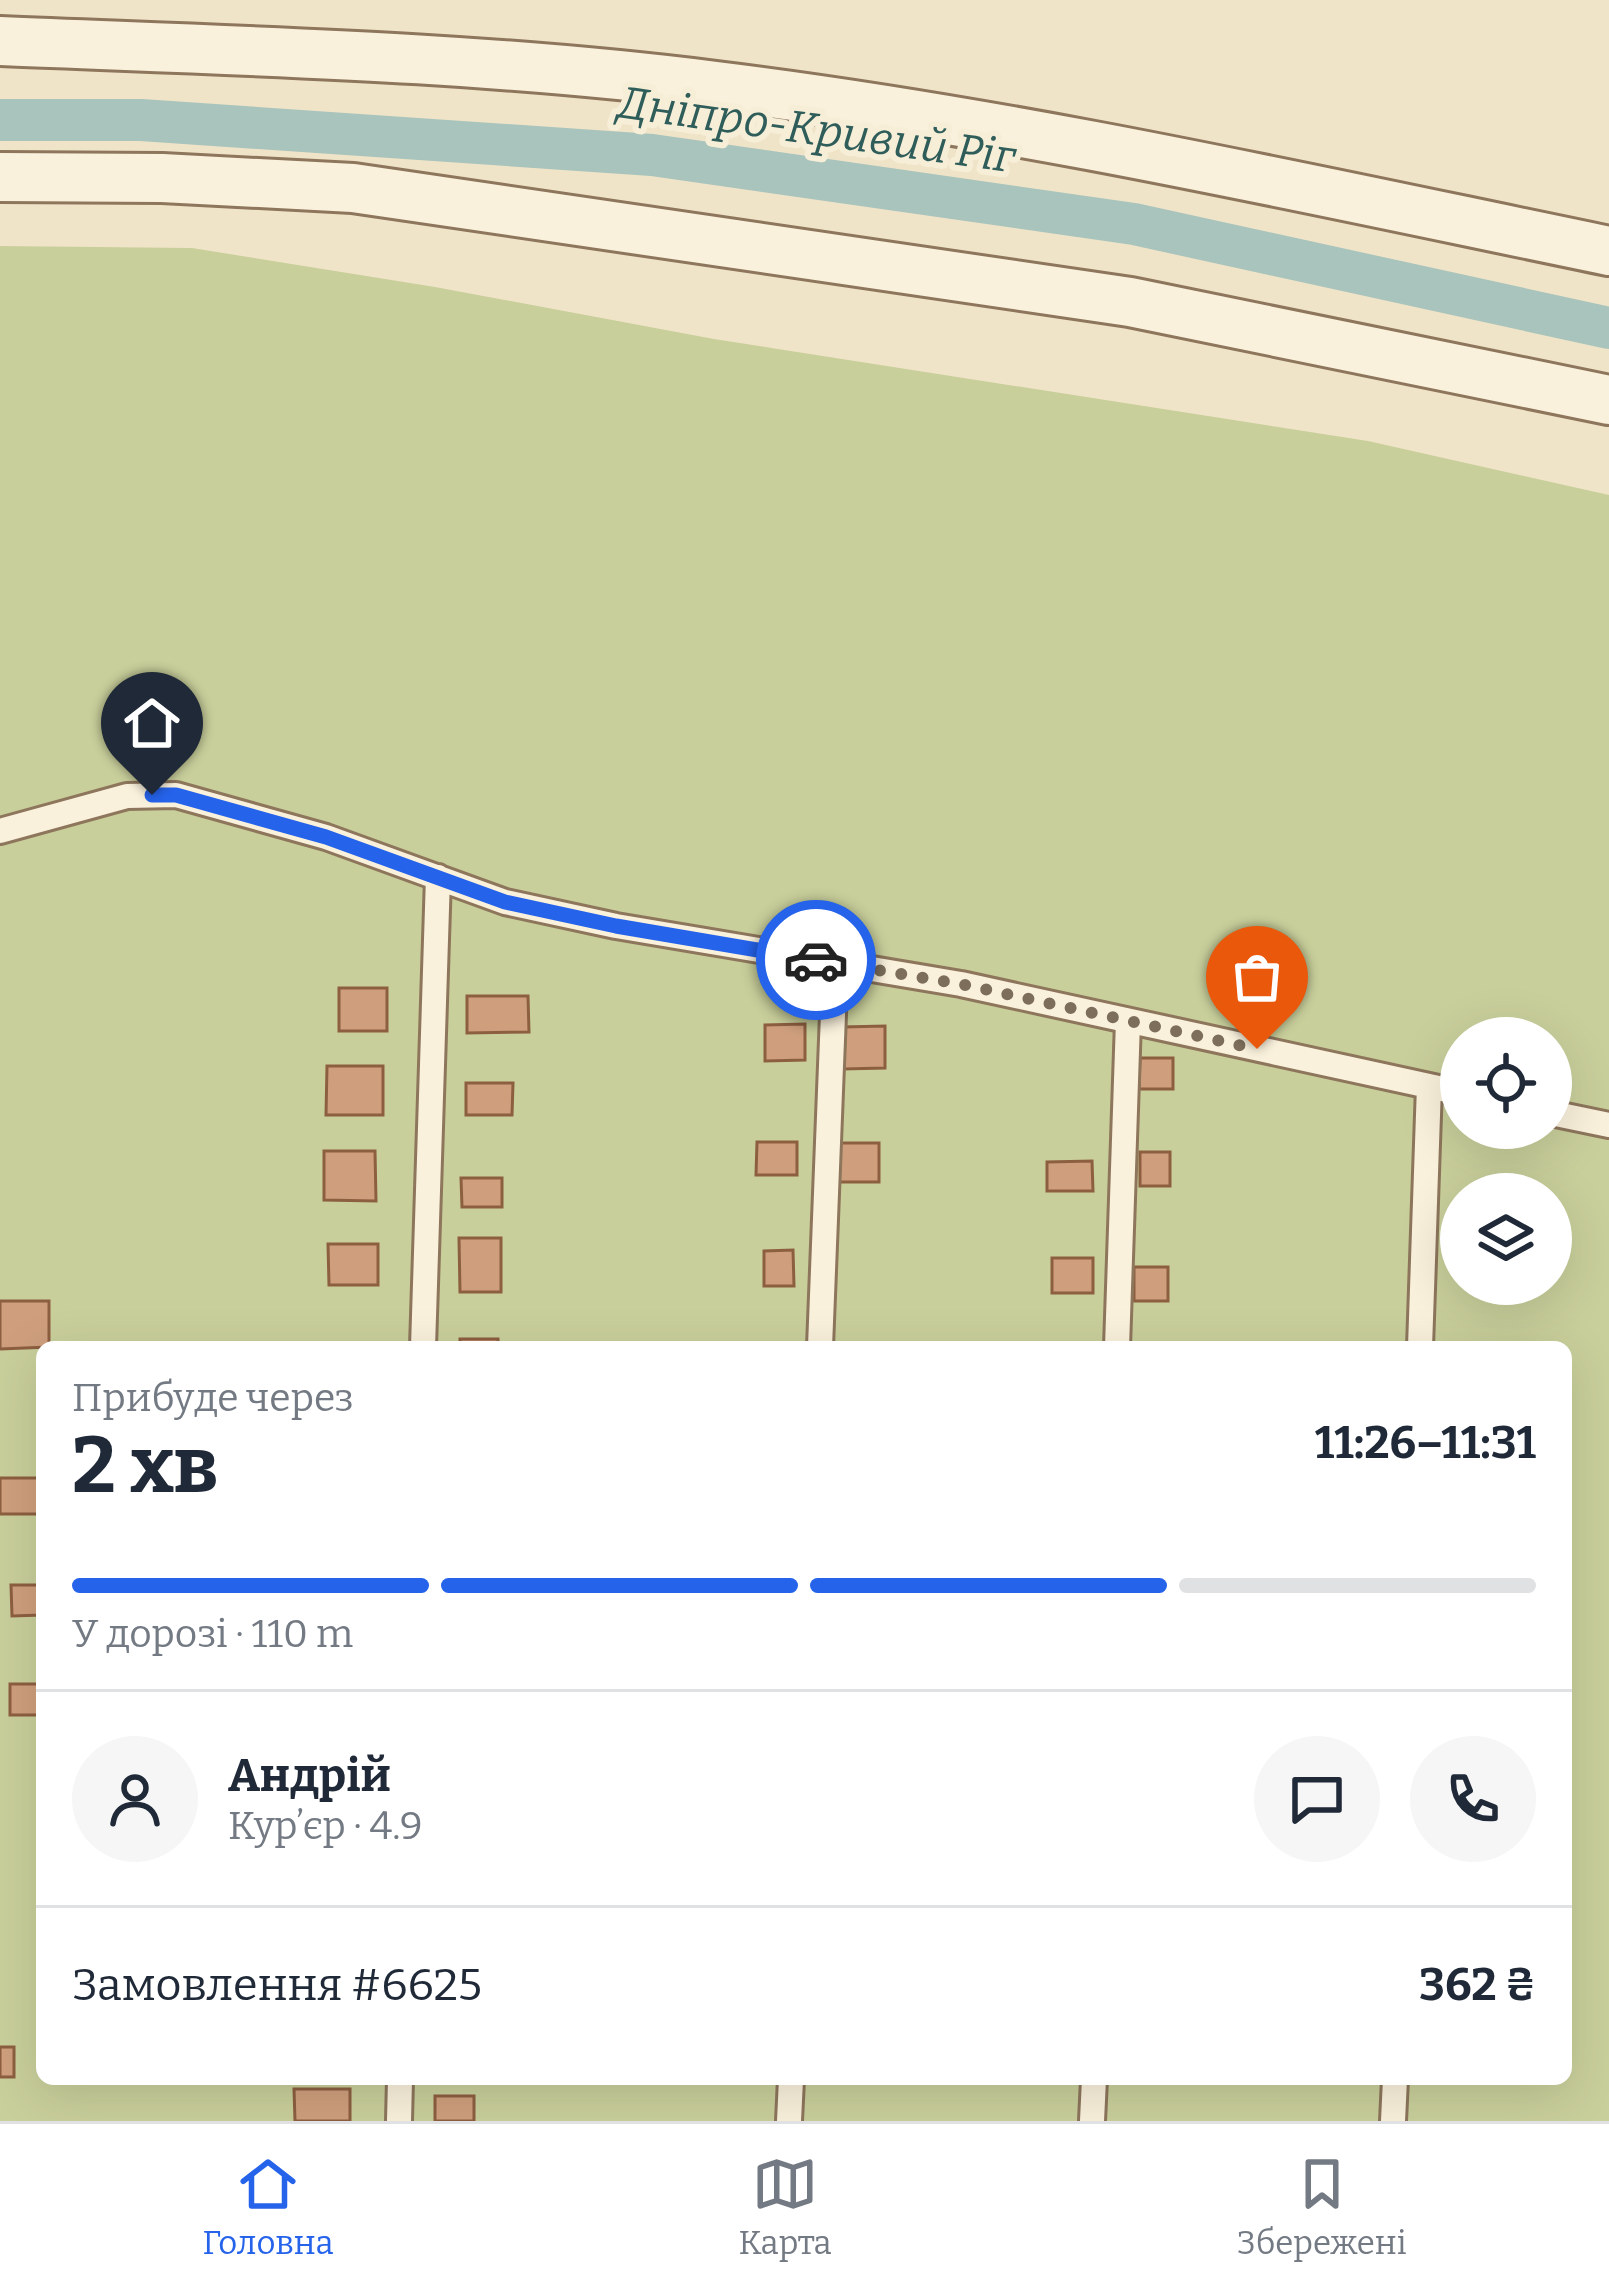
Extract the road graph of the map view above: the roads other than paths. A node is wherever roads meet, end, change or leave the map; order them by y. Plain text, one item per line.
1 (0, 41) edge
2 (0, 177) edge
3 (1609, 251) edge
4 (1609, 400) edge
5 (0, 831) edge
6 (438, 877) junction
7 (835, 963) junction
8 (1128, 1021) junction
9 (1429, 1086) junction
10 (1440, 1088) edge
11 (1572, 1117) edge
12 (1609, 1125) edge
13 (423, 1341) edge
14 (820, 1341) edge
15 (1118, 1341) edge
16 (1420, 1341) edge
17 (400, 2085) edge
18 (790, 2085) edge
19 (1094, 2085) edge
20 (1395, 2085) edge
21 (398, 2121) edge
22 (789, 2121) edge
23 (1093, 2121) edge
24 (1393, 2121) edge

1 - 3 street
2 - 4 street
5 - 6 lane
6 - 7 lane
6 - 13 lane
7 - 8 lane
7 - 14 lane
8 - 9 lane
8 - 15 lane
9 - 10 lane
9 - 16 lane
11 - 12 lane
17 - 21 lane
18 - 22 lane
19 - 23 lane
20 - 24 lane

